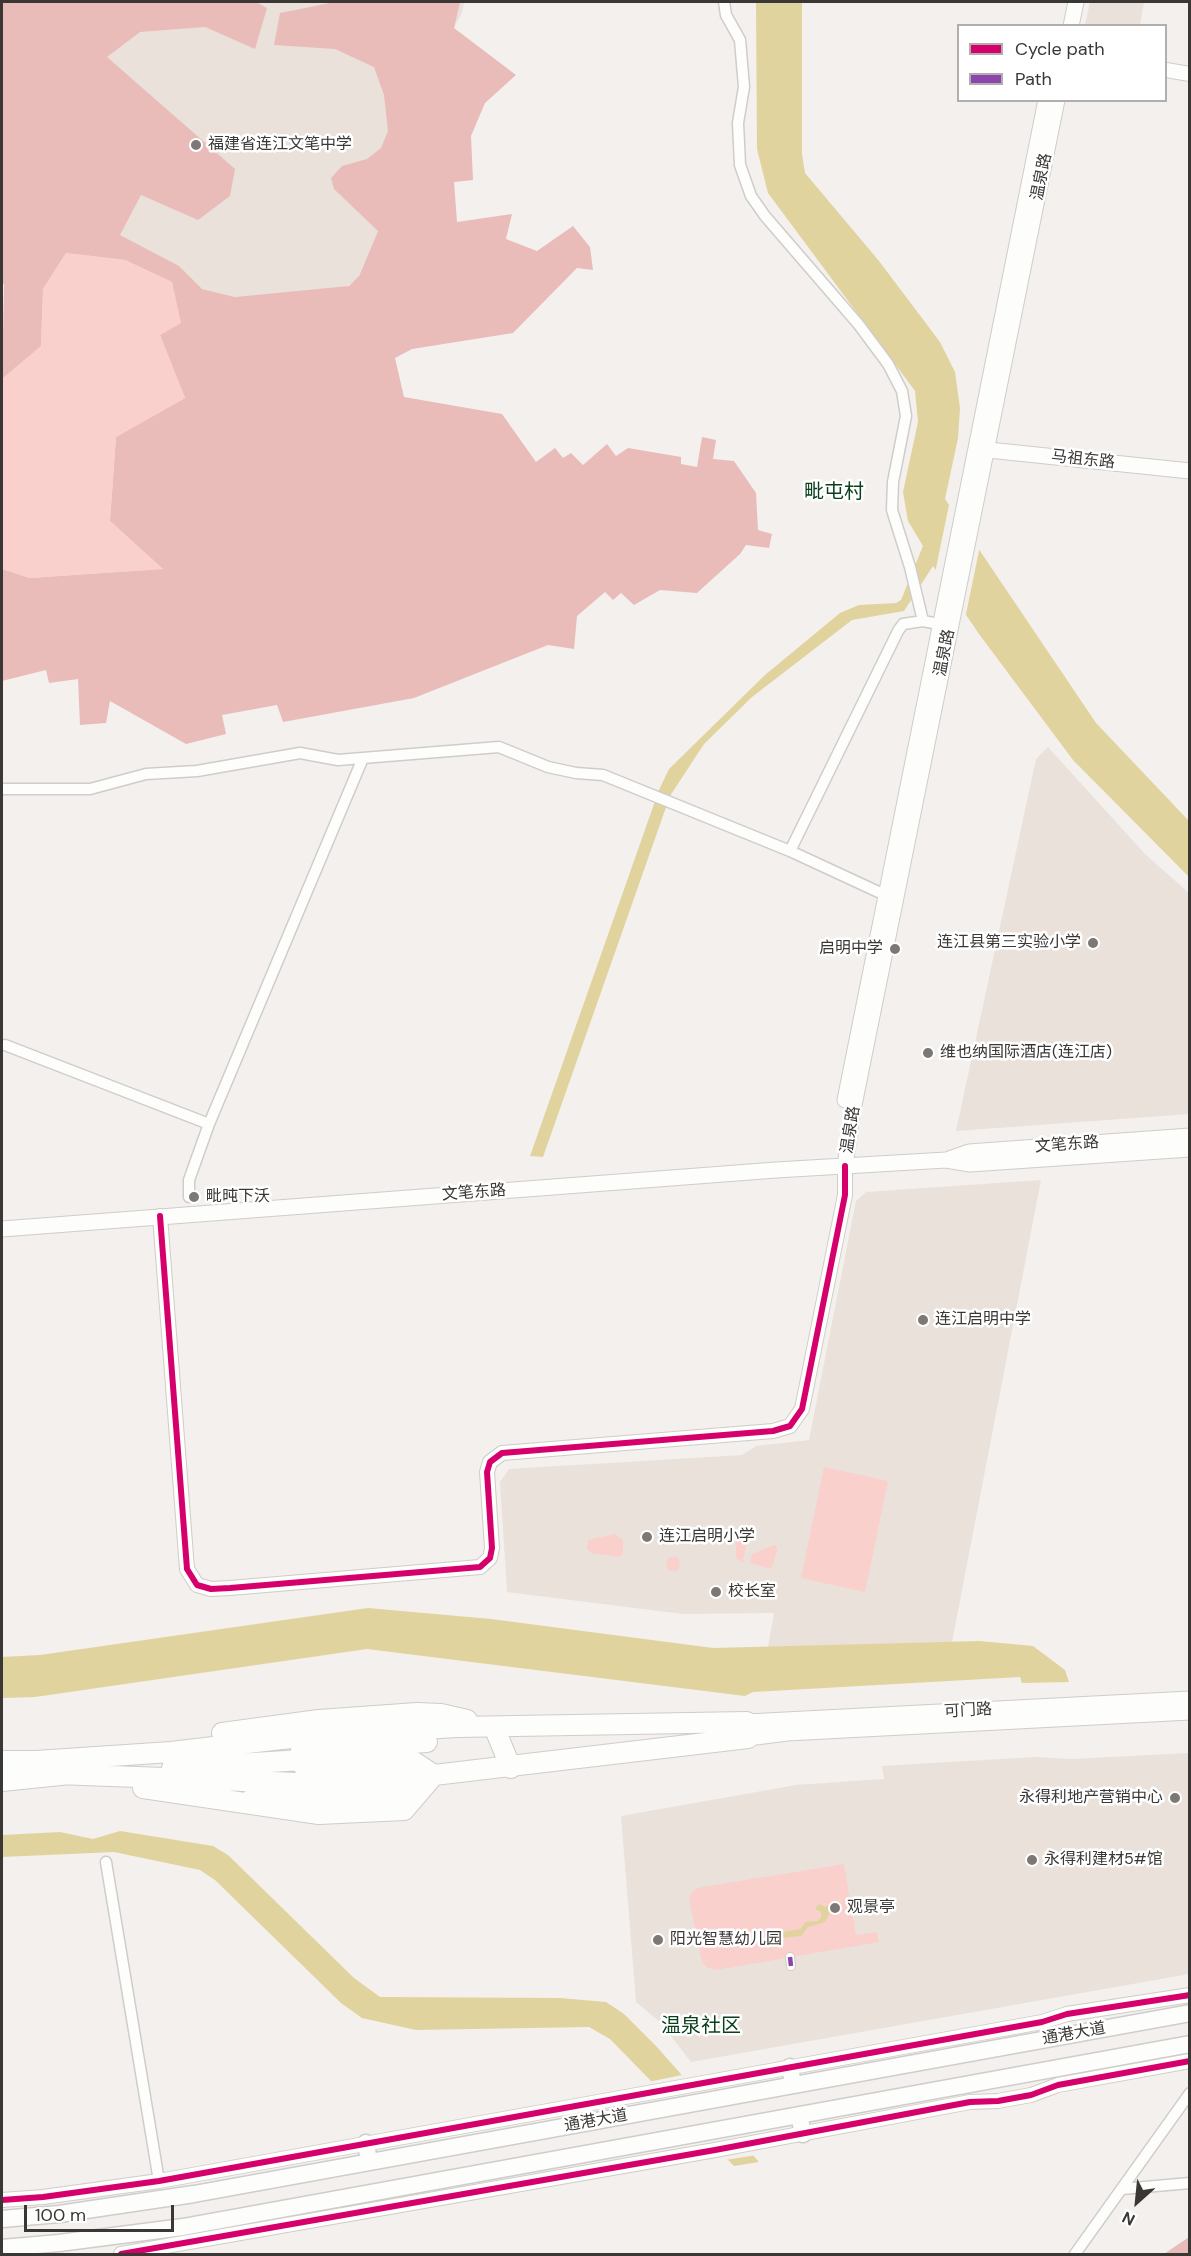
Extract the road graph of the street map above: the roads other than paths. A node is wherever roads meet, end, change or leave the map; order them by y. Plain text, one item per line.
1 (724, 2) edge
2 (1066, 2) edge
3 (1076, 2) edge
4 (1061, 24) edge
5 (1071, 24) edge
6 (1167, 70) edge
7 (1190, 74) edge
8 (1046, 102) edge
9 (1057, 102) edge
10 (981, 449) junction
11 (1190, 471) edge
12 (949, 605) junction
13 (923, 621) junction
14 (939, 624) junction
15 (363, 758) junction
16 (2, 789) edge
17 (790, 851) junction
18 (885, 895) junction
19 (3, 1048) edge
20 (209, 1124) junction
21 (1190, 1136) edge
22 (1190, 1149) edge
23 (946, 1160) junction
24 (845, 1166) junction
25 (189, 1197) dead end
26 (160, 1216) junction
27 (2, 1229) edge
28 (1190, 1699) edge
29 (1190, 1712) edge
30 (494, 1727) junction
31 (747, 1730) junction
32 (2, 1763) edge
33 (511, 1768) junction
34 (57, 1774) junction
35 (2, 1776) edge
36 (434, 1776) junction
37 (2, 1781) edge
38 (106, 1862) dead end
39 (1190, 1995) edge
40 (1190, 2013) edge
41 (1190, 2044) edge
42 (1190, 2061) edge
43 (790, 2067) junction
44 (793, 2085) junction
45 (1190, 2094) edge
46 (799, 2115) junction
47 (803, 2134) junction
48 (366, 2143) junction
49 (369, 2162) junction
50 (159, 2181) junction
51 (1190, 2183) edge
52 (1122, 2189) junction
53 (2, 2200) edge
54 (2, 2218) edge
55 (2, 2248) edge
56 (121, 2254) edge
57 (1075, 2254) edge

1 - 13 street
2 - 4 main road
3 - 5 main road
6 - 7 street
8 - 10 main road, 温泉路
9 - 10 main road, 温泉路
10 - 11 main road, 马祖东路
10 - 12 main road, 温泉路
12 - 14 main road, 温泉路
12 - 24 main road, 温泉路
13 - 14 street
13 - 17 street
14 - 18 main road, 温泉路
15 - 16 street
15 - 17 street
15 - 20 street
17 - 18 street
18 - 24 main road, 温泉路
19 - 20 street
20 - 25 street
21 - 23 main road, 文笔东路
22 - 23 main road, 文笔东路
23 - 24 main road, 文笔东路
24 - 26 main road, 文笔东路
24 - 26 street
26 - 27 main road, 文笔东路
28 - 31 main road, 可门路
29 - 31 main road, 可门路
30 - 31 highway
30 - 32 highway
30 - 33 highway
31 - 33 highway
33 - 36 highway
34 - 35 highway
34 - 36 highway
34 - 36 highway
34 - 37 highway
38 - 50 street
39 - 43 street
40 - 44 main road, 通港大道
41 - 46 main road, 通港大道
42 - 47 street
43 - 44 main road
43 - 48 street
44 - 49 main road, 通港大道
45 - 52 street
46 - 47 main road
46 - 55 main road, 通港大道
47 - 56 street
48 - 49 main road
48 - 50 street
49 - 54 main road, 通港大道
50 - 53 street
51 - 52 street
52 - 57 street

